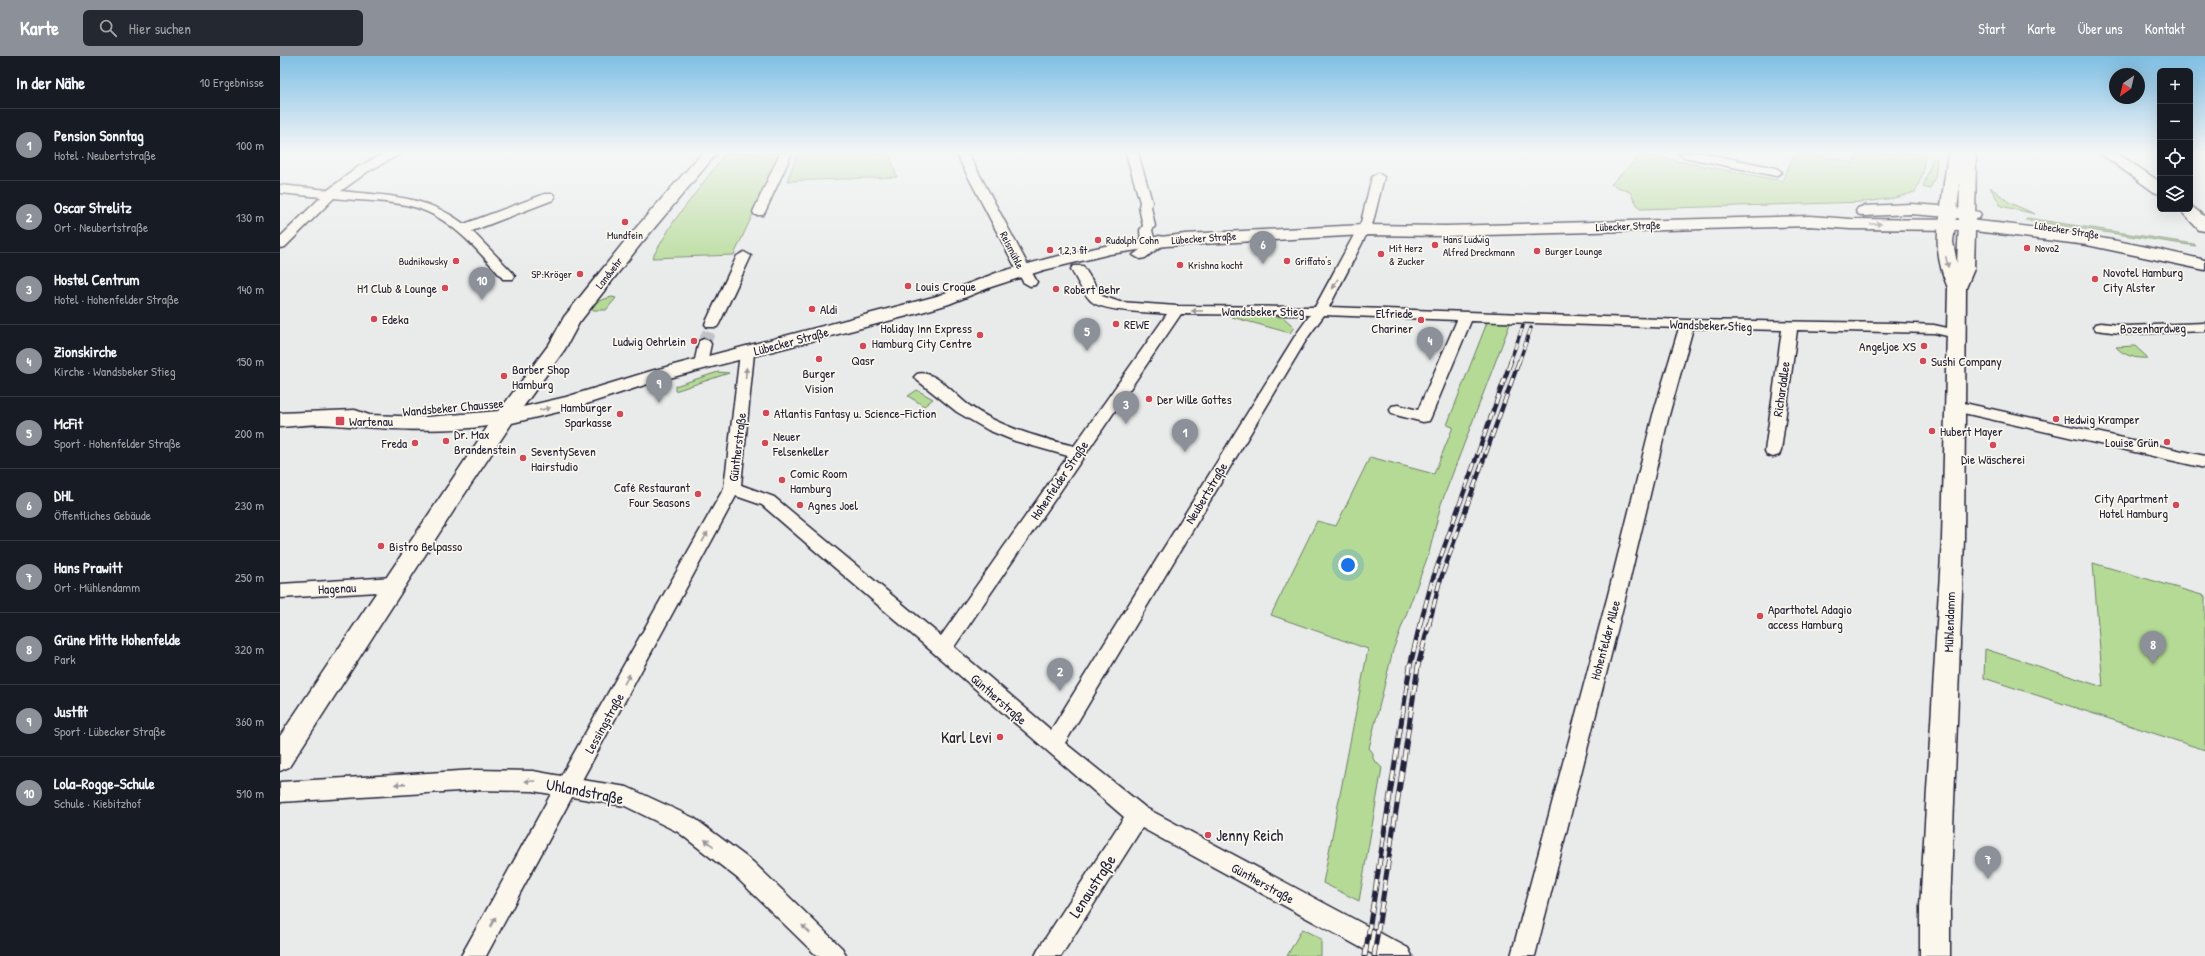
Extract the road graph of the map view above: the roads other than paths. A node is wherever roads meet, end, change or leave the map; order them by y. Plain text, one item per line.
1 (330, 195) edge
2 (341, 195) edge
3 (674, 195) edge
4 (767, 195) edge
5 (984, 195) edge
6 (1144, 195) edge
7 (1373, 195) edge
8 (1949, 195) edge
9 (1967, 195) edge
10 (549, 197) dead end
11 (2193, 200) edge
12 (2205, 208) edge
13 (759, 212) dead end
14 (2190, 212) edge
15 (1947, 218) junction
16 (1967, 220) junction
17 (2205, 226) edge
18 (464, 229) junction
19 (1362, 235) junction
20 (280, 244) edge
21 (1149, 247) junction
22 (2205, 251) edge
23 (744, 256) dead end
24 (2205, 265) edge
25 (1078, 269) junction
26 (508, 276) dead end
27 (1027, 277) junction
28 (1957, 288) junction
29 (1177, 310) junction
30 (1320, 311) junction
31 (1466, 316) junction
32 (712, 324) tunnel mouth
33 (1687, 324) junction
34 (1790, 327) junction
35 (2100, 327) dead end
36 (2205, 327) edge
37 (1956, 334) junction
38 (704, 344) tunnel mouth
39 (747, 353) junction
40 (701, 364) junction
41 (922, 377) dead end
42 (633, 381) junction
43 (519, 400) junction
44 (1955, 406) junction
45 (1398, 410) dead end
46 (506, 417) junction
47 (340, 419) junction
48 (280, 420) edge
49 (1773, 451) dead end
50 (1078, 454) junction
51 (2205, 462) edge
52 (732, 488) junction
53 (394, 584) junction
54 (280, 591) edge
55 (942, 650) junction
56 (1053, 745) junction
57 (280, 759) edge
58 (568, 787) junction
59 (280, 792) edge
60 (1138, 815) junction
61 (473, 956) edge
62 (834, 956) edge
63 (1047, 956) edge
64 (1400, 956) edge
65 (1523, 956) edge
66 (1936, 956) edge

1 - 20 street
2 - 18 street
3 - 43 main road, Landwehr
4 - 13 street
5 - 27 street, Reismühle
6 - 21 street
7 - 19 street, Neubertstraße
8 - 15 main road, Mühlendamm
9 - 16 main road, Mühlendamm
10 - 18 street
11 - 12 main road
14 - 17 main road
15 - 16 main road, Lübecker Straße
15 - 19 main road, Lübecker Straße
15 -> 28 main road, Mühlendamm
16 - 22 main road, Lübecker Straße
16 - 24 main road, Lübecker Straße
16 - 28 main road, Mühlendamm
18 - 26 street
19 - 21 main road, Lübecker Straße
19 - 21 main road, Lübecker Straße
19 -> 30 street, Neubertstraße
21 - 25 main road, Lübecker Straße
21 - 27 main road, Lübecker Straße
23 - 32 street
25 - 27 main road, Lübecker Straße
25 - 29 street, Wandsbeker Stieg
27 - 39 main road, Lübecker Straße
28 - 37 main road, Mühlendamm
30 -> 29 street, Wandsbeker Stieg
29 - 50 street, Hohenfelder Straße
30 - 31 street, Wandsbeker Stieg
30 - 56 street, Neubertstraße
31 - 33 street, Wandsbeker Stieg
31 - 45 street
33 - 34 street, Wandsbeker Stieg
33 - 65 street, Hohenfelder Allee
34 - 37 street, Wandsbeker Stieg
34 - 49 street, Richardallee
35 - 36 street, Bozenhardweg
37 - 44 main road, Mühlendamm
38 - 40 street
39 - 40 main road, Lübecker Straße
52 -> 39 street, Güntherstraße
40 - 42 main road, Lübecker Straße
41 - 50 street
42 - 43 main road, Lübecker Straße
46 -> 42 main road, Lübecker Straße
43 - 46 main road, Landwehr
43 - 47 main road, Wandsbeker Chaussee
44 - 51 street
44 - 66 main road, Mühlendamm
46 - 47 main road, Wandsbeker Chaussee
46 - 53 main road
47 - 48 main road, Wandsbeker Chaussee
50 - 55 street, Hohenfelder Straße
52 - 55 street, Güntherstraße
58 -> 52 street, Lessingstraße
53 - 54 street, Hagenau
53 - 57 main road
55 - 56 street, Güntherstraße
56 - 60 street, Güntherstraße
58 -> 59 street, Uhlandstraße
61 -> 58 street, Lessingstraße
62 -> 58 street, Uhlandstraße
60 - 63 street, Lenaustraße
60 - 64 street, Güntherstraße

